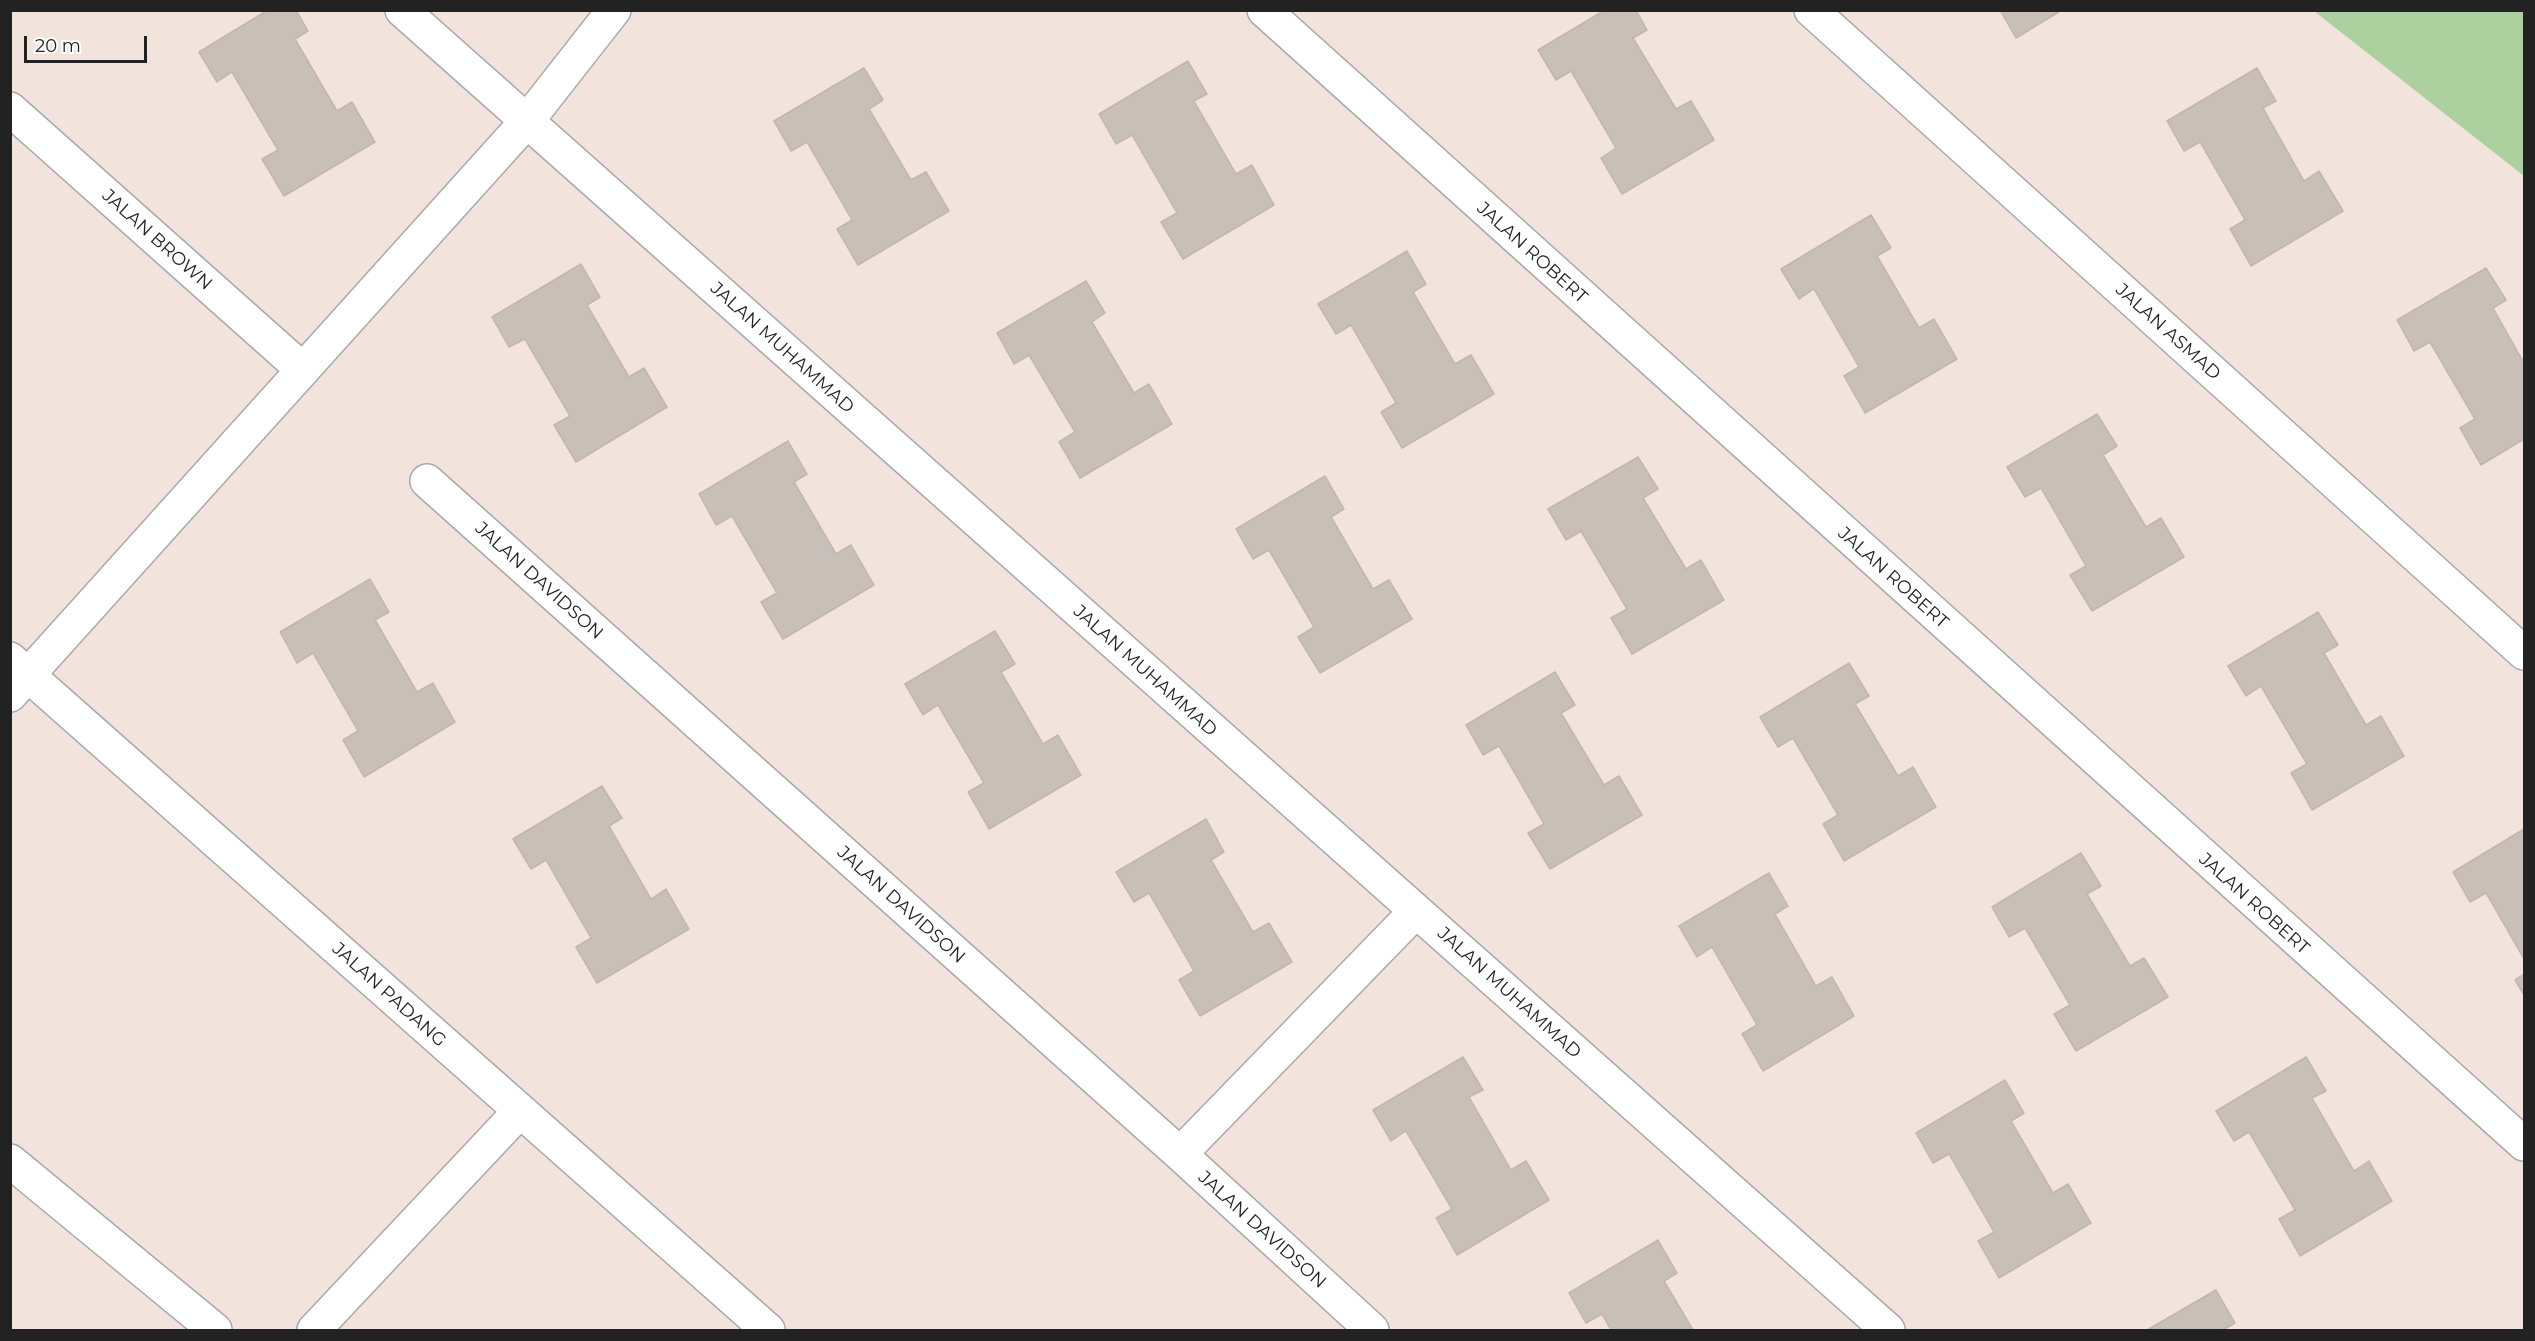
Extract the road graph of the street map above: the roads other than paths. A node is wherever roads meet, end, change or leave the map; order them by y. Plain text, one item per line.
1 (402, 10) edge
2 (614, 10) edge
3 (1264, 10) edge
4 (1811, 10) edge
5 (10, 109) edge
6 (527, 121) junction
7 (303, 370) junction
8 (427, 481) dead end
9 (2524, 653) edge
10 (16, 676) edge
11 (1416, 911) junction
12 (520, 1111) junction
13 (2524, 1144) edge
14 (1180, 1154) junction
15 (10, 1161) edge
16 (215, 1330) edge
17 (314, 1330) edge
18 (768, 1330) edge
19 (1372, 1330) edge
20 (1888, 1330) edge

1 - 6 street, JALAN MUHAMMAD
2 - 6 street
3 - 13 street, JALAN ROBERT
4 - 9 street, JALAN ASMAD
5 - 7 street, JALAN BROWN
6 - 7 street
6 - 11 street, JALAN MUHAMMAD
7 - 10 street
8 - 14 street, JALAN DAVIDSON
10 - 12 street, JALAN PADANG
11 - 14 street
11 - 20 street, JALAN MUHAMMAD
12 - 17 street
12 - 18 street, JALAN PADANG
14 - 19 street, JALAN DAVIDSON
15 - 16 street

